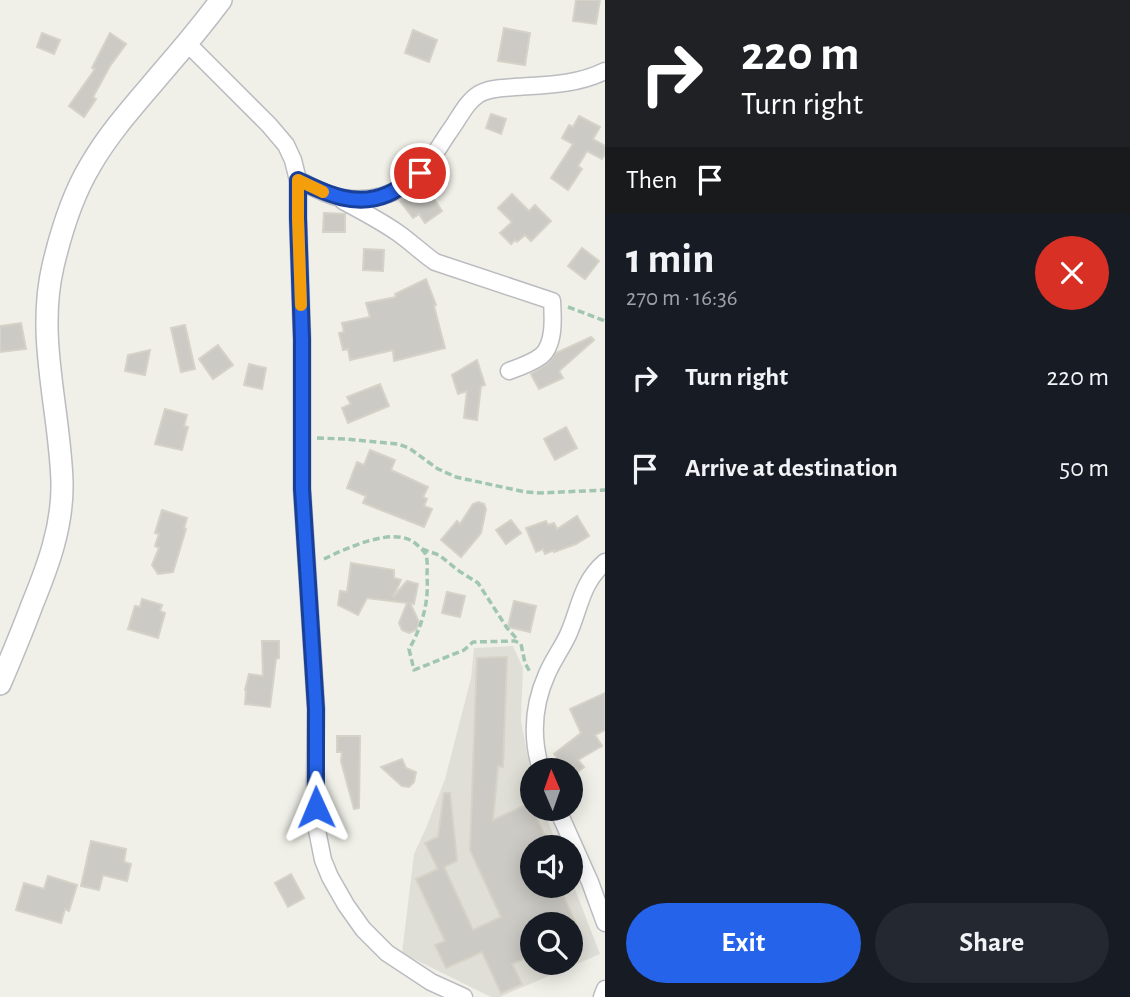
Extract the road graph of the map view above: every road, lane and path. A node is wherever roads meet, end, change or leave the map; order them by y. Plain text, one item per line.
1 (222, 0) edge
2 (187, 43) junction
3 (605, 71) edge
4 (298, 180) junction
5 (335, 197) junction
6 (552, 300) junction
7 (605, 321) edge
8 (509, 371) dead end
9 (301, 438) junction
10 (605, 490) edge
11 (422, 549) junction
12 (306, 561) junction
13 (605, 562) edge
14 (521, 643) junction
15 (0, 684) edge
16 (540, 693) junction
17 (538, 758) edge
18 (563, 821) edge
19 (605, 923) edge
20 (605, 989) edge
21 (464, 997) edge
22 (602, 997) edge

1 - 2 street
2 - 4 street
2 - 15 street
3 - 5 street
4 - 5 street
4 - 9 street
5 - 6 street
6 - 7 path
6 - 8 street
9 - 10 path
9 - 12 street
11 - 12 path
11 - 14 path
11 - 14 path
12 - 21 street
13 - 16 street
14 - 16 path
16 - 17 street
18 - 19 street
20 - 22 street

